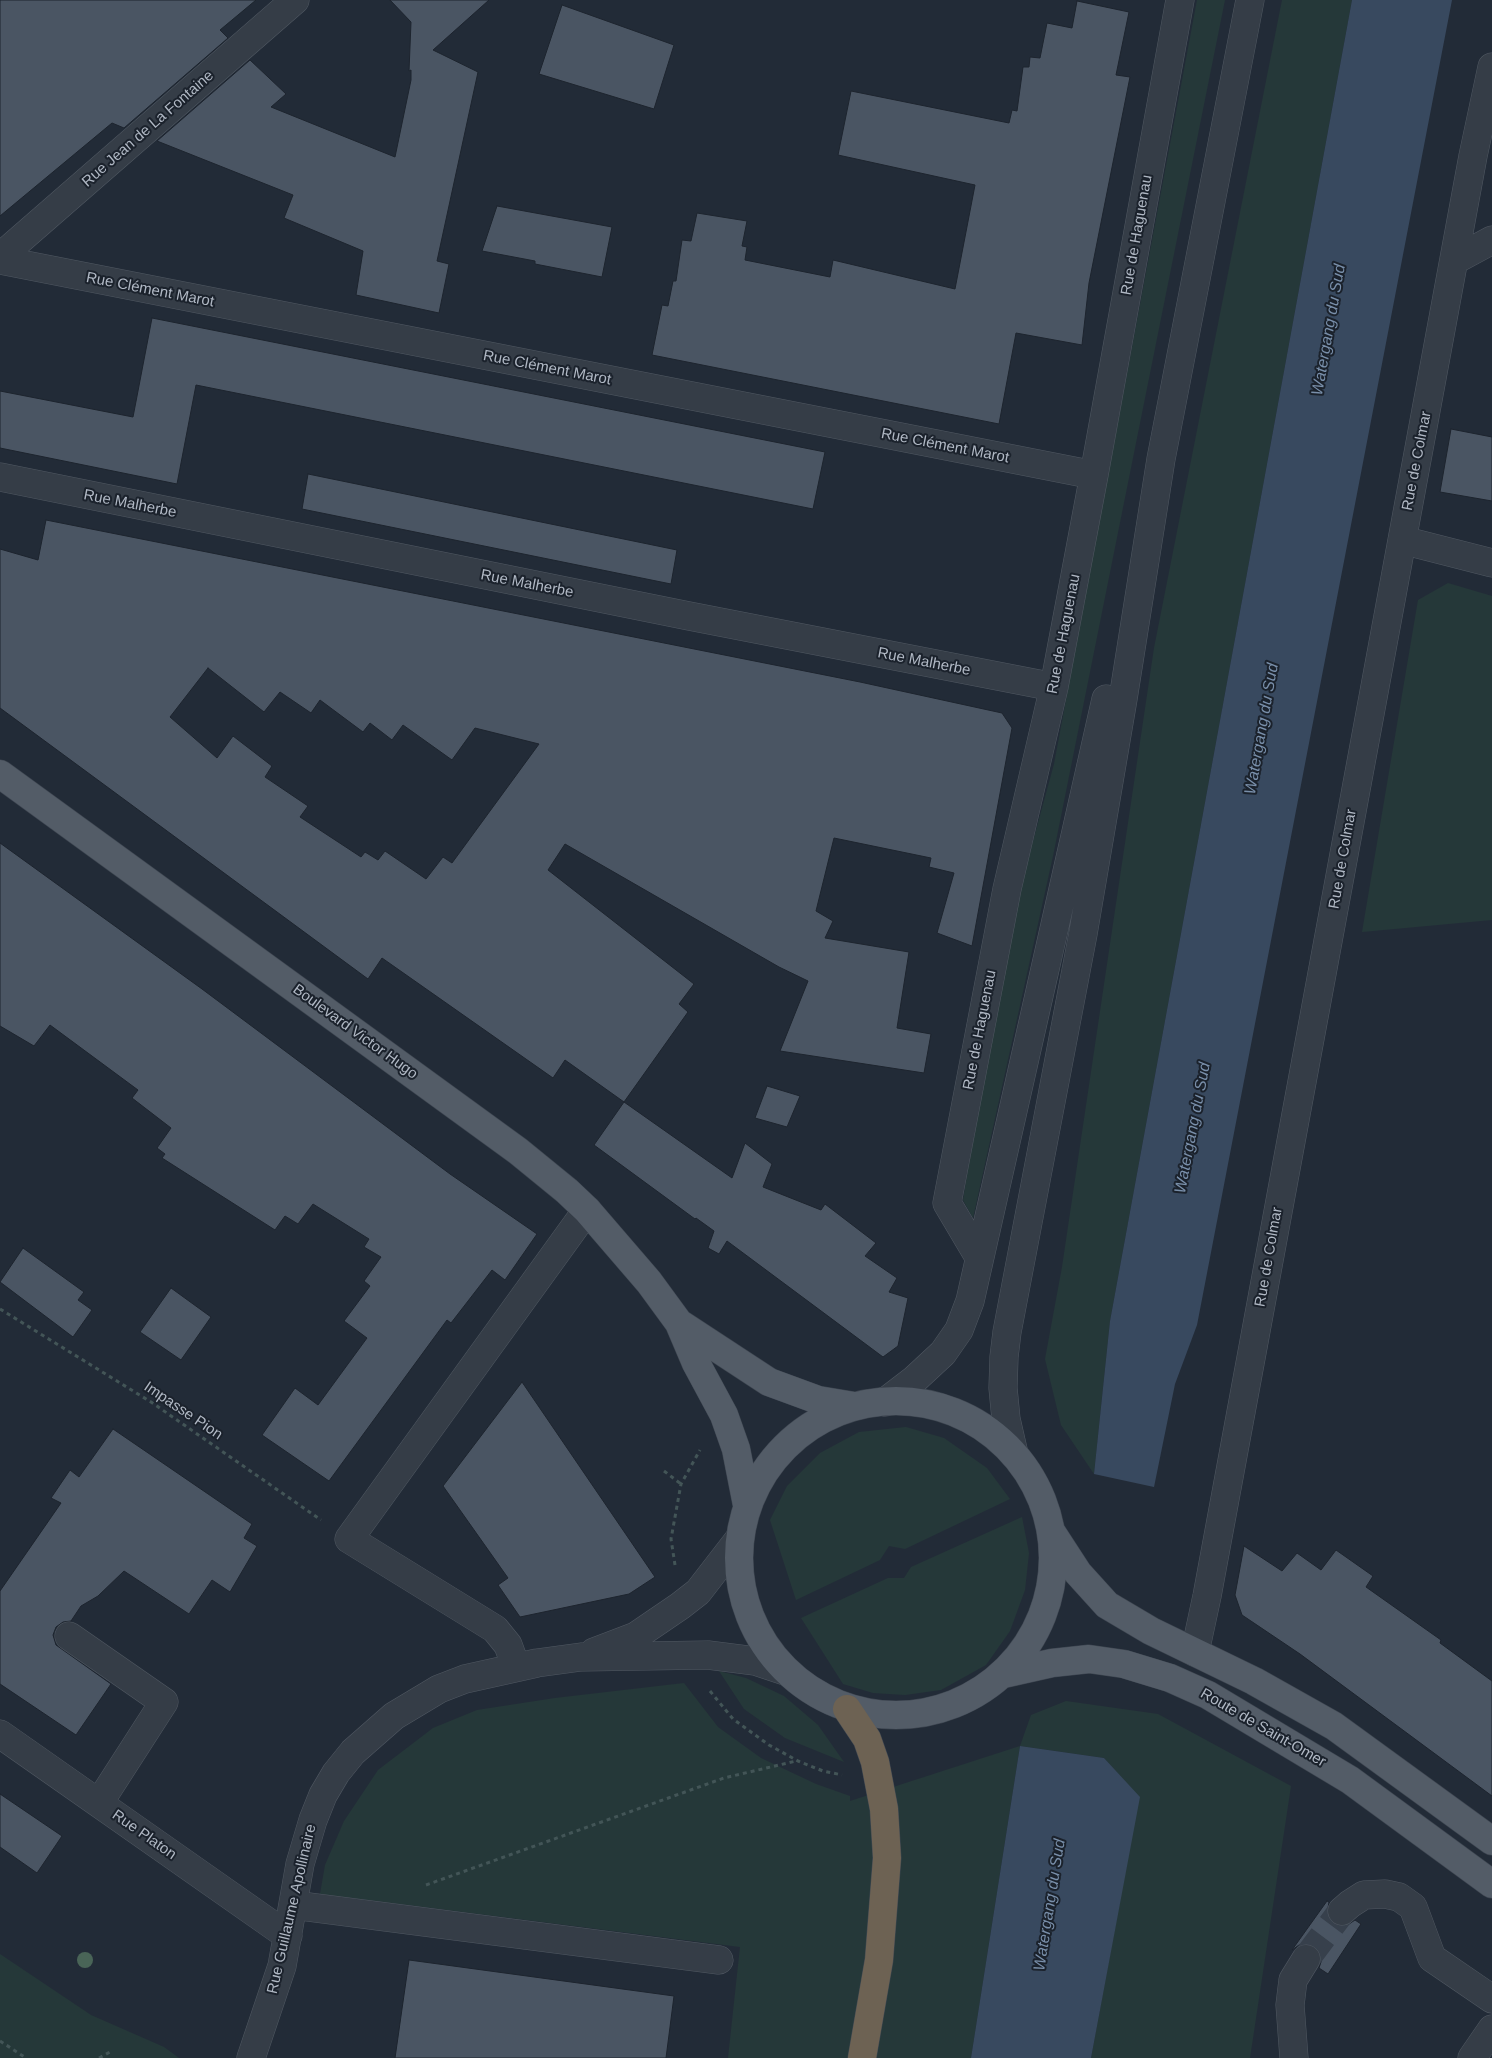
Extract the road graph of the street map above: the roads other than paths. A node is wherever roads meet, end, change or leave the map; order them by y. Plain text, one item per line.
1 (295, 0) edge
2 (1180, 0) edge
3 (1250, 0) edge
4 (1492, 67) edge
5 (1482, 159) edge
6 (1492, 240) edge
7 (0, 259) edge
8 (1455, 260) junction
9 (1161, 459) junction
10 (1094, 475) junction
11 (0, 478) edge
12 (1402, 540) junction
13 (1492, 563) edge
14 (1054, 687) junction
15 (0, 774) edge
16 (587, 1210) junction
17 (979, 1257) junction
18 (679, 1324) junction
19 (885, 1402) junction
20 (855, 1406) junction
21 (1014, 1454) junction
22 (747, 1505) junction
23 (1052, 1532) junction
24 (739, 1539) junction
25 (69, 1636) dead end
26 (1194, 1652) junction
27 (581, 1657) junction
28 (516, 1668) junction
29 (785, 1671) junction
30 (1003, 1674) junction
31 (848, 1709) junction
32 (0, 1734) edge
33 (99, 1803) junction
34 (1492, 1841) edge
35 (1492, 1884) edge
36 (293, 1905) junction
37 (1342, 1911) tunnel mouth
38 (288, 1936) junction
39 (1306, 1959) tunnel mouth
40 (719, 1960) dead end
41 (1492, 1999) edge
42 (1492, 2029) edge
43 (250, 2058) edge
44 (862, 2058) edge
45 (1294, 2058) edge
46 (1472, 2058) edge

1 - 7 street, Rue Jean de La Fontaine
2 - 10 street, Rue de Haguenau
3 - 9 street
4 - 5 street, Rue de Colmar
5 - 8 street, Rue de Colmar
6 - 8 street
7 - 10 street, Rue Clément Marot
8 - 12 street, Rue de Colmar
9 - 17 street
9 - 21 street
10 - 14 street, Rue de Haguenau
11 - 14 street, Rue Malherbe
12 - 13 street
12 - 26 street, Rue de Colmar
14 - 17 street, Rue de Haguenau
15 - 16 main road, Boulevard Victor Hugo
16 - 18 main road, Boulevard Victor Hugo
16 - 28 street
17 - 19 street
18 - 20 main road, Boulevard Victor Hugo
18 - 22 main road, Boulevard Victor Hugo
19 - 20 main road
19 - 21 main road
20 - 22 main road
21 - 23 main road
22 - 24 main road
23 - 26 main road
23 - 30 main road
24 - 27 street, Rue Guillaume Apollinaire
24 - 29 main road
25 - 33 street
26 - 34 main road
27 - 28 street, Rue Guillaume Apollinaire
27 - 29 street, Rue Guillaume Apollinaire
28 - 36 street, Rue Guillaume Apollinaire
29 - 31 main road
30 - 31 main road
30 - 35 main road, Route de Saint-Omer
31 - 44 highway
32 - 33 street, Rue Platon
33 - 38 street, Rue Platon
36 - 38 street, Rue Guillaume Apollinaire
36 - 40 street
37 - 41 street
38 - 43 street, Rue Guillaume Apollinaire
39 - 45 street
42 - 46 street

